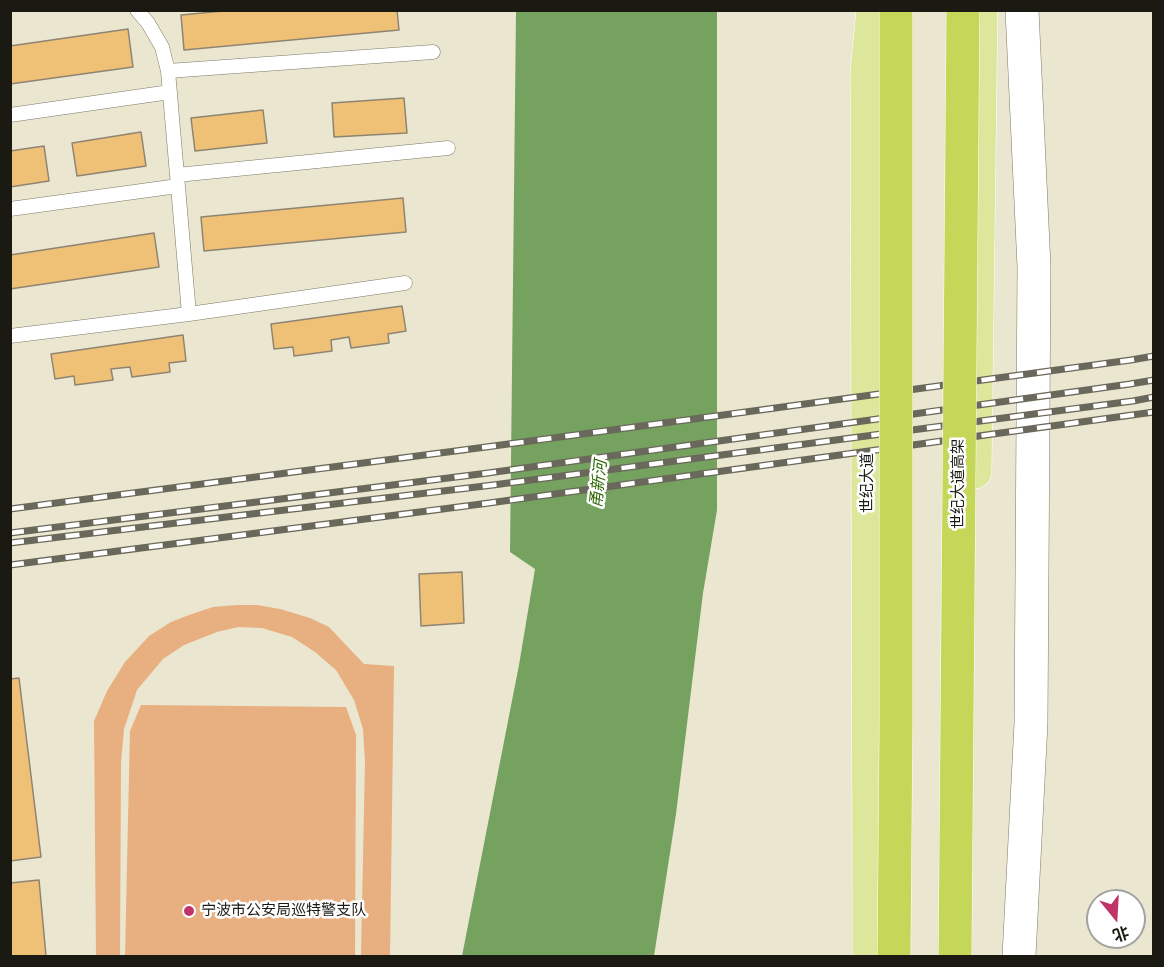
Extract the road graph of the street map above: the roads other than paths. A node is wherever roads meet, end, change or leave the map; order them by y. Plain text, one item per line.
1 (137, 10) edge
2 (855, 10) edge
3 (873, 10) edge
4 (896, 10) edge
5 (963, 10) edge
6 (981, 10) edge
7 (1022, 10) edge
8 (434, 52) dead end
9 (168, 71) junction
10 (867, 71) junction
11 (170, 92) junction
12 (10, 115) edge
13 (448, 148) dead end
14 (178, 181) junction
15 (10, 208) edge
16 (405, 283) dead end
17 (189, 314) junction
18 (10, 336) edge
19 (869, 957) edge
20 (894, 957) edge
21 (955, 957) edge
22 (969, 957) edge
23 (1018, 957) edge

1 - 9 lane
2 - 10 main road
3 - 10 main road, 世纪大道
4 - 20 highway, bridge
5 - 21 highway, 世纪大道高架, bridge
6 - 22 main road
7 - 23 street
8 - 9 lane
9 - 11 lane
10 - 19 main road, 世纪大道
11 - 12 lane
11 - 14 lane
13 - 14 lane
14 - 15 lane
14 - 17 lane
16 - 17 lane
17 - 18 lane

